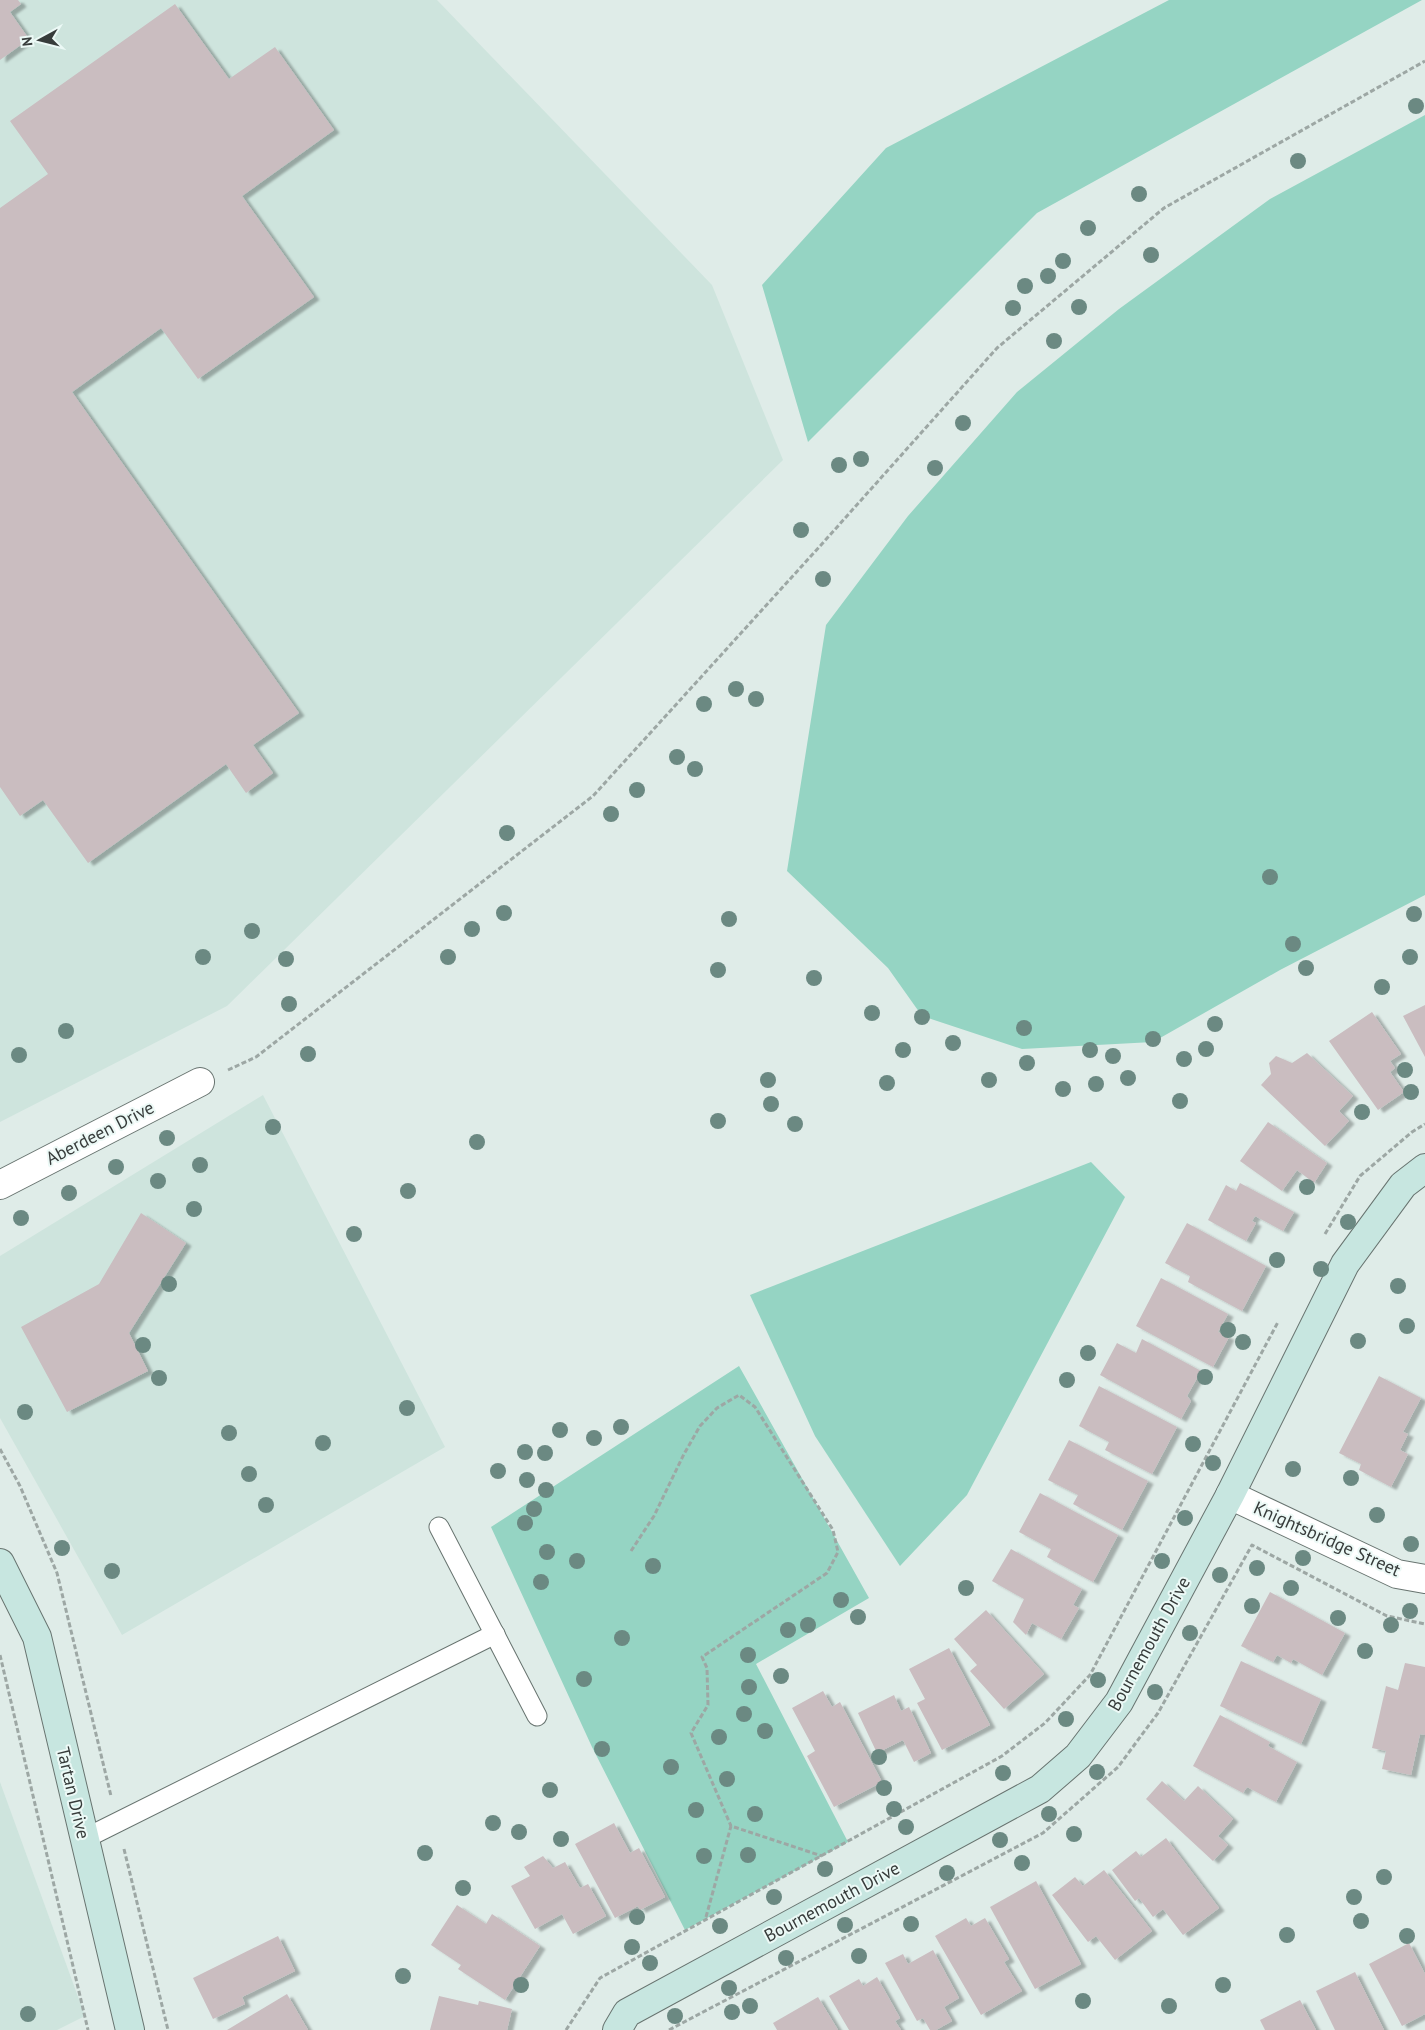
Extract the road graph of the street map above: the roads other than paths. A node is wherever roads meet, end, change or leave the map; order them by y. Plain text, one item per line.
1 (200, 1082) road end
2 (1425, 1168) edge
3 (0, 1185) edge
4 (1230, 1495) junction
5 (439, 1527) dead end
6 (0, 1563) edge
7 (1425, 1579) edge
8 (495, 1634) junction
9 (537, 1716) dead end
10 (84, 1840) junction
11 (130, 2030) edge
12 (617, 2030) edge

1 - 3 street, Aberdeen Drive
2 - 4 street, Bournemouth Drive
4 - 7 street, Knightsbridge Street
4 - 12 street, Bournemouth Drive
5 - 8 lane
6 - 10 street, Tartan Drive
8 - 9 lane
8 - 10 lane
10 - 11 street, Tartan Drive

